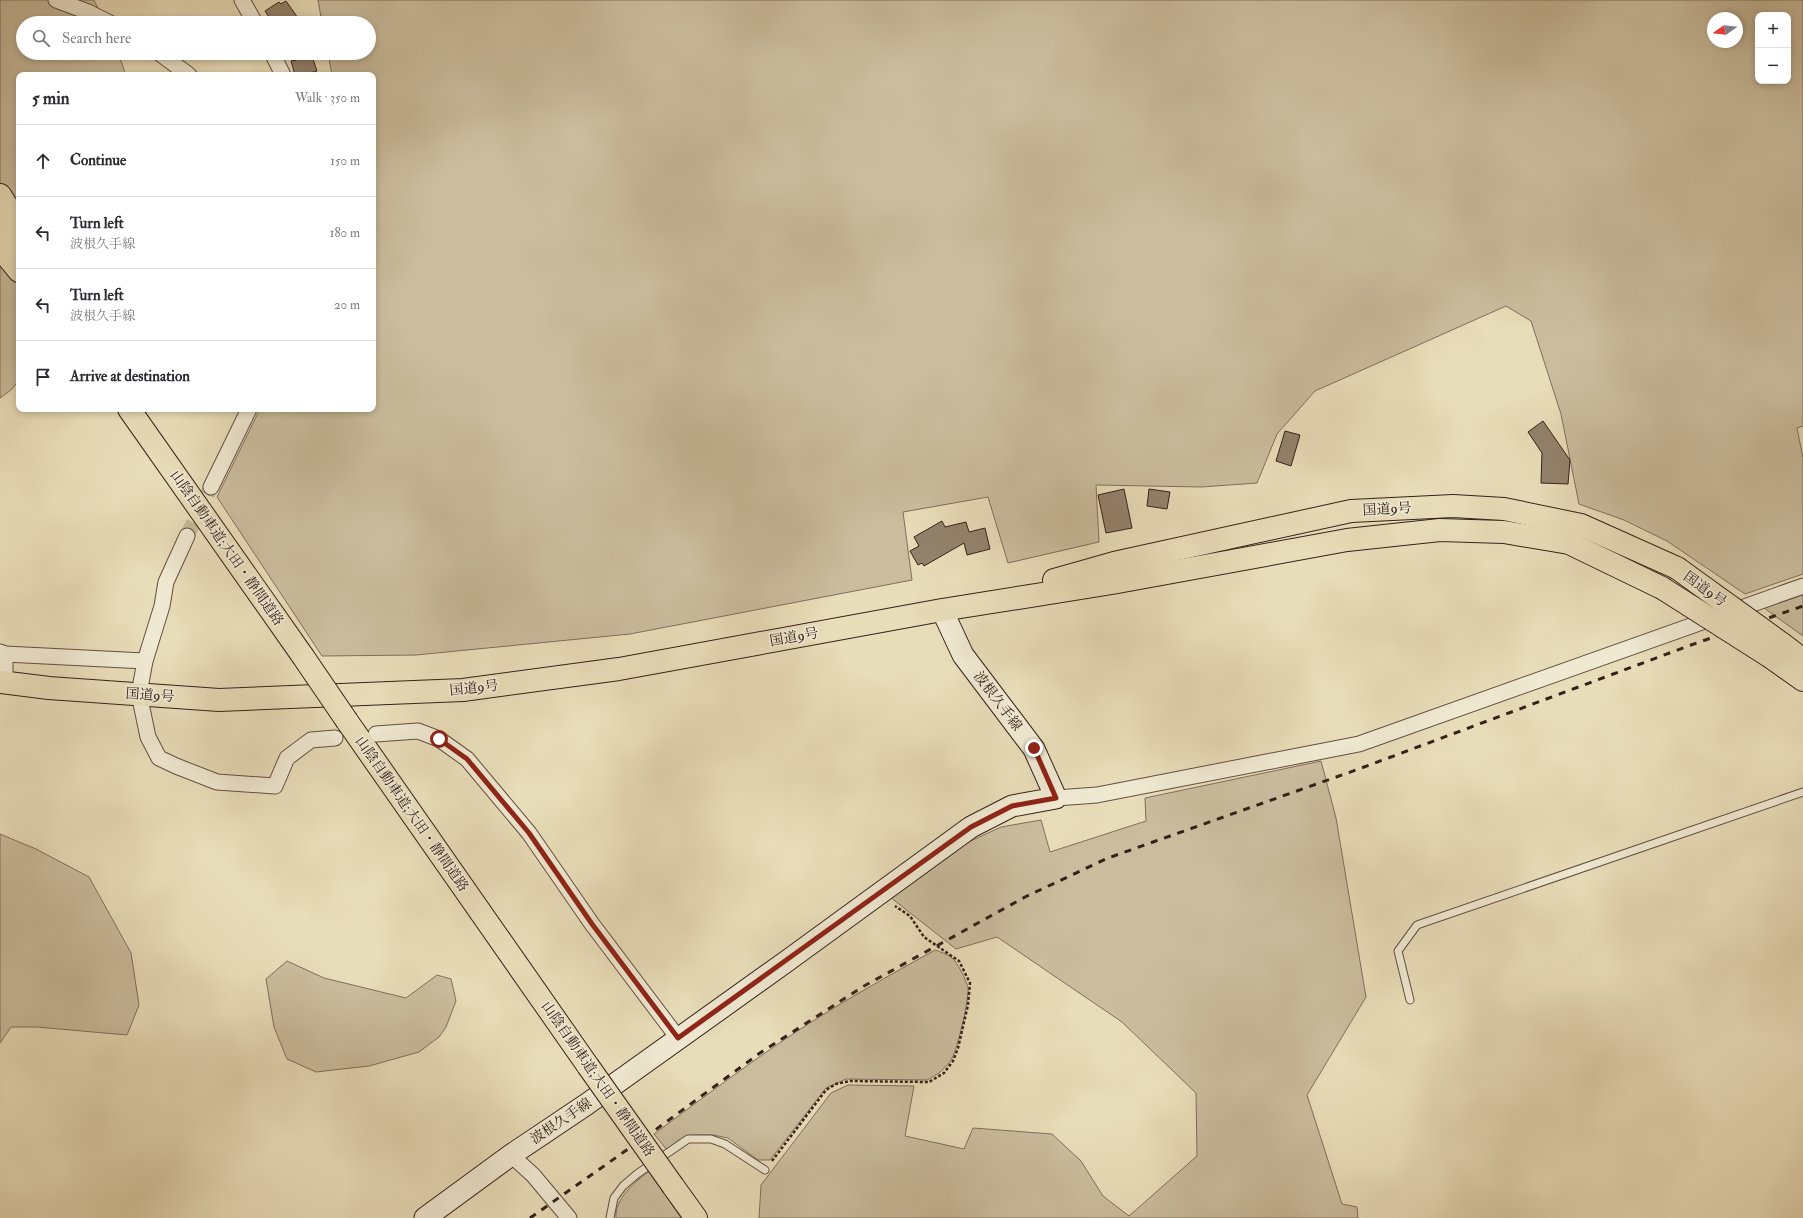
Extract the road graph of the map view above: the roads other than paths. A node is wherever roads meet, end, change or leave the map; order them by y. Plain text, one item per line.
1 (56, 0) edge
2 (242, 0) edge
3 (96, 16) edge
4 (251, 16) edge
5 (169, 60) edge
6 (275, 60) edge
7 (186, 72) edge
8 (281, 72) edge
9 (0, 195) edge
10 (16, 220) edge
11 (0, 226) edge
12 (0, 248) edge
13 (16, 249) edge
14 (16, 267) edge
15 (131, 412) edge
16 (149, 412) edge
17 (248, 412) edge
18 (211, 487) tunnel mouth
19 (213, 528) junction
20 (187, 536) tunnel mouth
21 (1803, 586) edge
22 (942, 610) junction
23 (1778, 652) junction
24 (2, 653) edge
25 (1803, 660) edge
26 (145, 661) junction
27 (1803, 680) edge
28 (2, 682) edge
29 (139, 694) junction
30 (341, 729) junction
31 (376, 734) dead end
32 (1803, 792) edge
33 (1056, 798) junction
34 (1410, 1000) dead end
35 (678, 1038) junction
36 (510, 1155) junction
37 (765, 1170) road end
38 (425, 1218) edge
39 (569, 1218) edge
40 (610, 1218) edge
41 (696, 1218) edge

1 - 3 street
2 - 4 street
5 - 7 street
6 - 8 street
9 - 10 highway
11 - 13 highway
12 - 14 highway
15 - 19 highway, 山陰自動車道;大田・静間道路
16 - 19 highway
17 - 18 street
19 - 30 highway, 山陰自動車道;大田・静間道路, bridge
20 - 26 street
21 - 33 street
22 - 23 highway, 国道9号, bridge
22 - 23 highway, 国道9号, bridge
22 - 29 highway, 国道9号
22 - 33 main road, 波根久手線
23 - 25 highway, 国道9号
23 - 27 highway, 国道9号
24 - 26 street
24 - 28 street
26 - 29 street
28 - 29 highway, 国道9号
29 - 30 street
30 - 41 highway, 山陰自動車道;大田・静間道路, bridge
31 - 35 street
32 - 34 lane
33 - 35 main road, 波根久手線
35 - 36 main road, 波根久手線
36 - 38 main road, 波根久手線
36 - 39 street
37 - 40 lane

